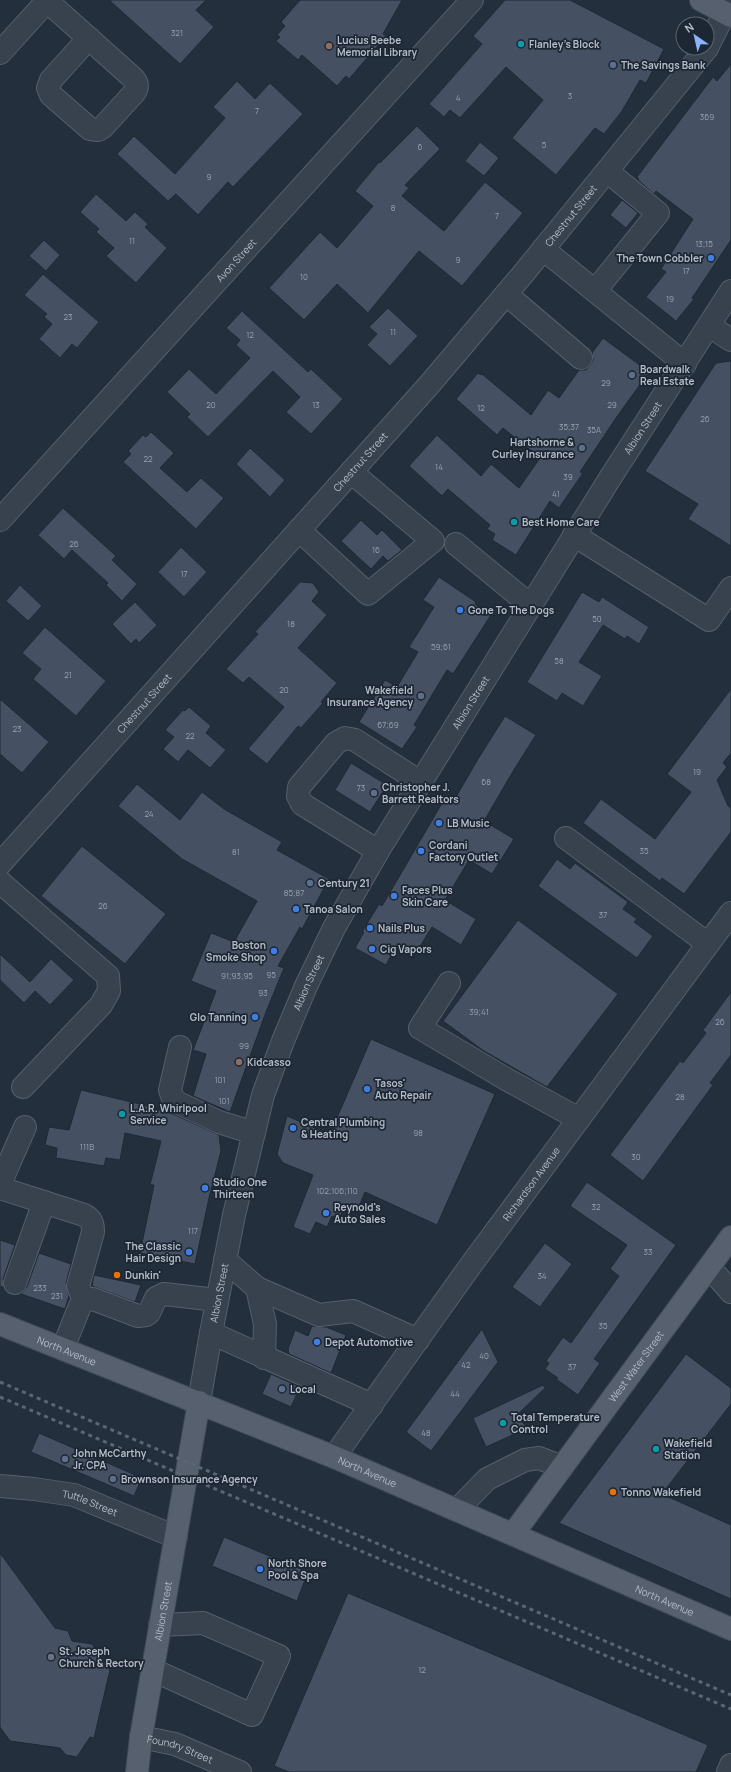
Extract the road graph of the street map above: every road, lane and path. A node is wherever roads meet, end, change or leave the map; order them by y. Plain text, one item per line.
1 (472, 0) edge
2 (702, 0) edge
3 (39, 3) edge
4 (728, 9) edge
5 (715, 33) edge
6 (89, 38) dead end
7 (0, 53) edge
8 (700, 56) edge
9 (607, 171) junction
10 (543, 249) junction
11 (595, 291) junction
12 (731, 291) edge
13 (506, 294) junction
14 (709, 326) junction
15 (731, 340) edge
16 (581, 358) dead end
17 (684, 364) junction
18 (351, 472) junction
19 (0, 520) edge
20 (300, 530) junction
21 (574, 535) junction
22 (456, 544) dead end
23 (731, 588) edge
24 (530, 605) junction
25 (420, 782) junction
26 (566, 838) dead end
27 (378, 851) junction
28 (0, 864) edge
29 (0, 882) edge
30 (731, 913) edge
31 (708, 944) junction
32 (450, 983) dead end
33 (180, 1047) dead end
34 (23, 1087) dead end
35 (579, 1119) junction
36 (25, 1127) dead end
37 (254, 1133) junction
38 (0, 1184) edge
39 (0, 1188) edge
40 (44, 1202) junction
41 (731, 1237) edge
42 (225, 1260) junction
43 (707, 1270) junction
44 (15, 1283) dead end
45 (257, 1288) junction
46 (731, 1292) edge
47 (84, 1300) junction
48 (217, 1300) junction
49 (0, 1324) edge
50 (210, 1333) junction
51 (418, 1340) junction
52 (63, 1348) junction
53 (264, 1358) junction
54 (199, 1402) junction
55 (372, 1405) junction
56 (334, 1457) junction
57 (562, 1467) junction
58 (0, 1486) edge
59 (457, 1510) junction
60 (513, 1534) junction
61 (176, 1537) junction
62 (160, 1625) junction
63 (731, 1629) edge
64 (153, 1670) junction
65 (141, 1737) junction
66 (731, 1765) edge
67 (137, 1772) edge
68 (240, 1772) edge
69 (728, 1772) edge

1 - 19 street, Avon Street
2 - 4 main road
3 - 6 street
3 - 7 street
4 - 5 street, Chestnut Street
8 - 9 street, Chestnut Street
9 - 10 street, Chestnut Street
9 - 11 street
10 - 11 street
10 - 13 street, Chestnut Street
11 - 17 street
12 - 14 street, Albion Street
13 - 16 street
13 - 18 street, Chestnut Street
14 - 15 street
14 - 17 street, Albion Street
17 - 21 street, Albion Street
18 - 20 street, Chestnut Street
18 - 20 street
20 - 28 street, Chestnut Street
21 - 23 street
21 - 24 street, Albion Street
22 - 24 street
24 - 25 street, Albion Street
25 - 27 street, Albion Street
25 - 27 street
26 - 31 street
27 - 37 street, Albion Street
29 - 34 street
30 - 31 street, Richardson Avenue
31 - 35 street, Richardson Avenue
32 - 35 street
33 - 37 street
35 - 51 street, Richardson Avenue
36 - 38 street
37 - 42 street, Albion Street
39 - 40 street
40 - 44 street
40 - 47 street
41 - 43 main road, West Water Street
42 - 45 street
42 - 48 street, Albion Street
43 - 46 street
43 - 57 main road, West Water Street
45 - 51 street
45 - 53 street
47 - 48 street
47 - 52 street
48 - 50 street, Albion Street
49 - 52 main road, North Avenue
50 - 53 street
50 - 54 street, Albion Street
51 - 55 street, Richardson Avenue
52 - 54 main road, North Avenue
53 - 55 street
54 - 56 main road, North Avenue
54 - 61 main road, Albion Street
55 - 56 street, Richardson Avenue
56 - 59 main road, North Avenue
57 - 59 street
57 - 60 main road, West Water Street
58 - 61 street, Tuttle Street
59 - 60 main road, North Avenue
60 - 63 main road, North Avenue
61 - 62 main road, Albion Street
62 - 64 main road, Albion Street
62 - 64 street
64 - 65 main road, Albion Street
65 - 67 main road, Albion Street
65 - 68 street, Foundry Street
66 - 69 street

